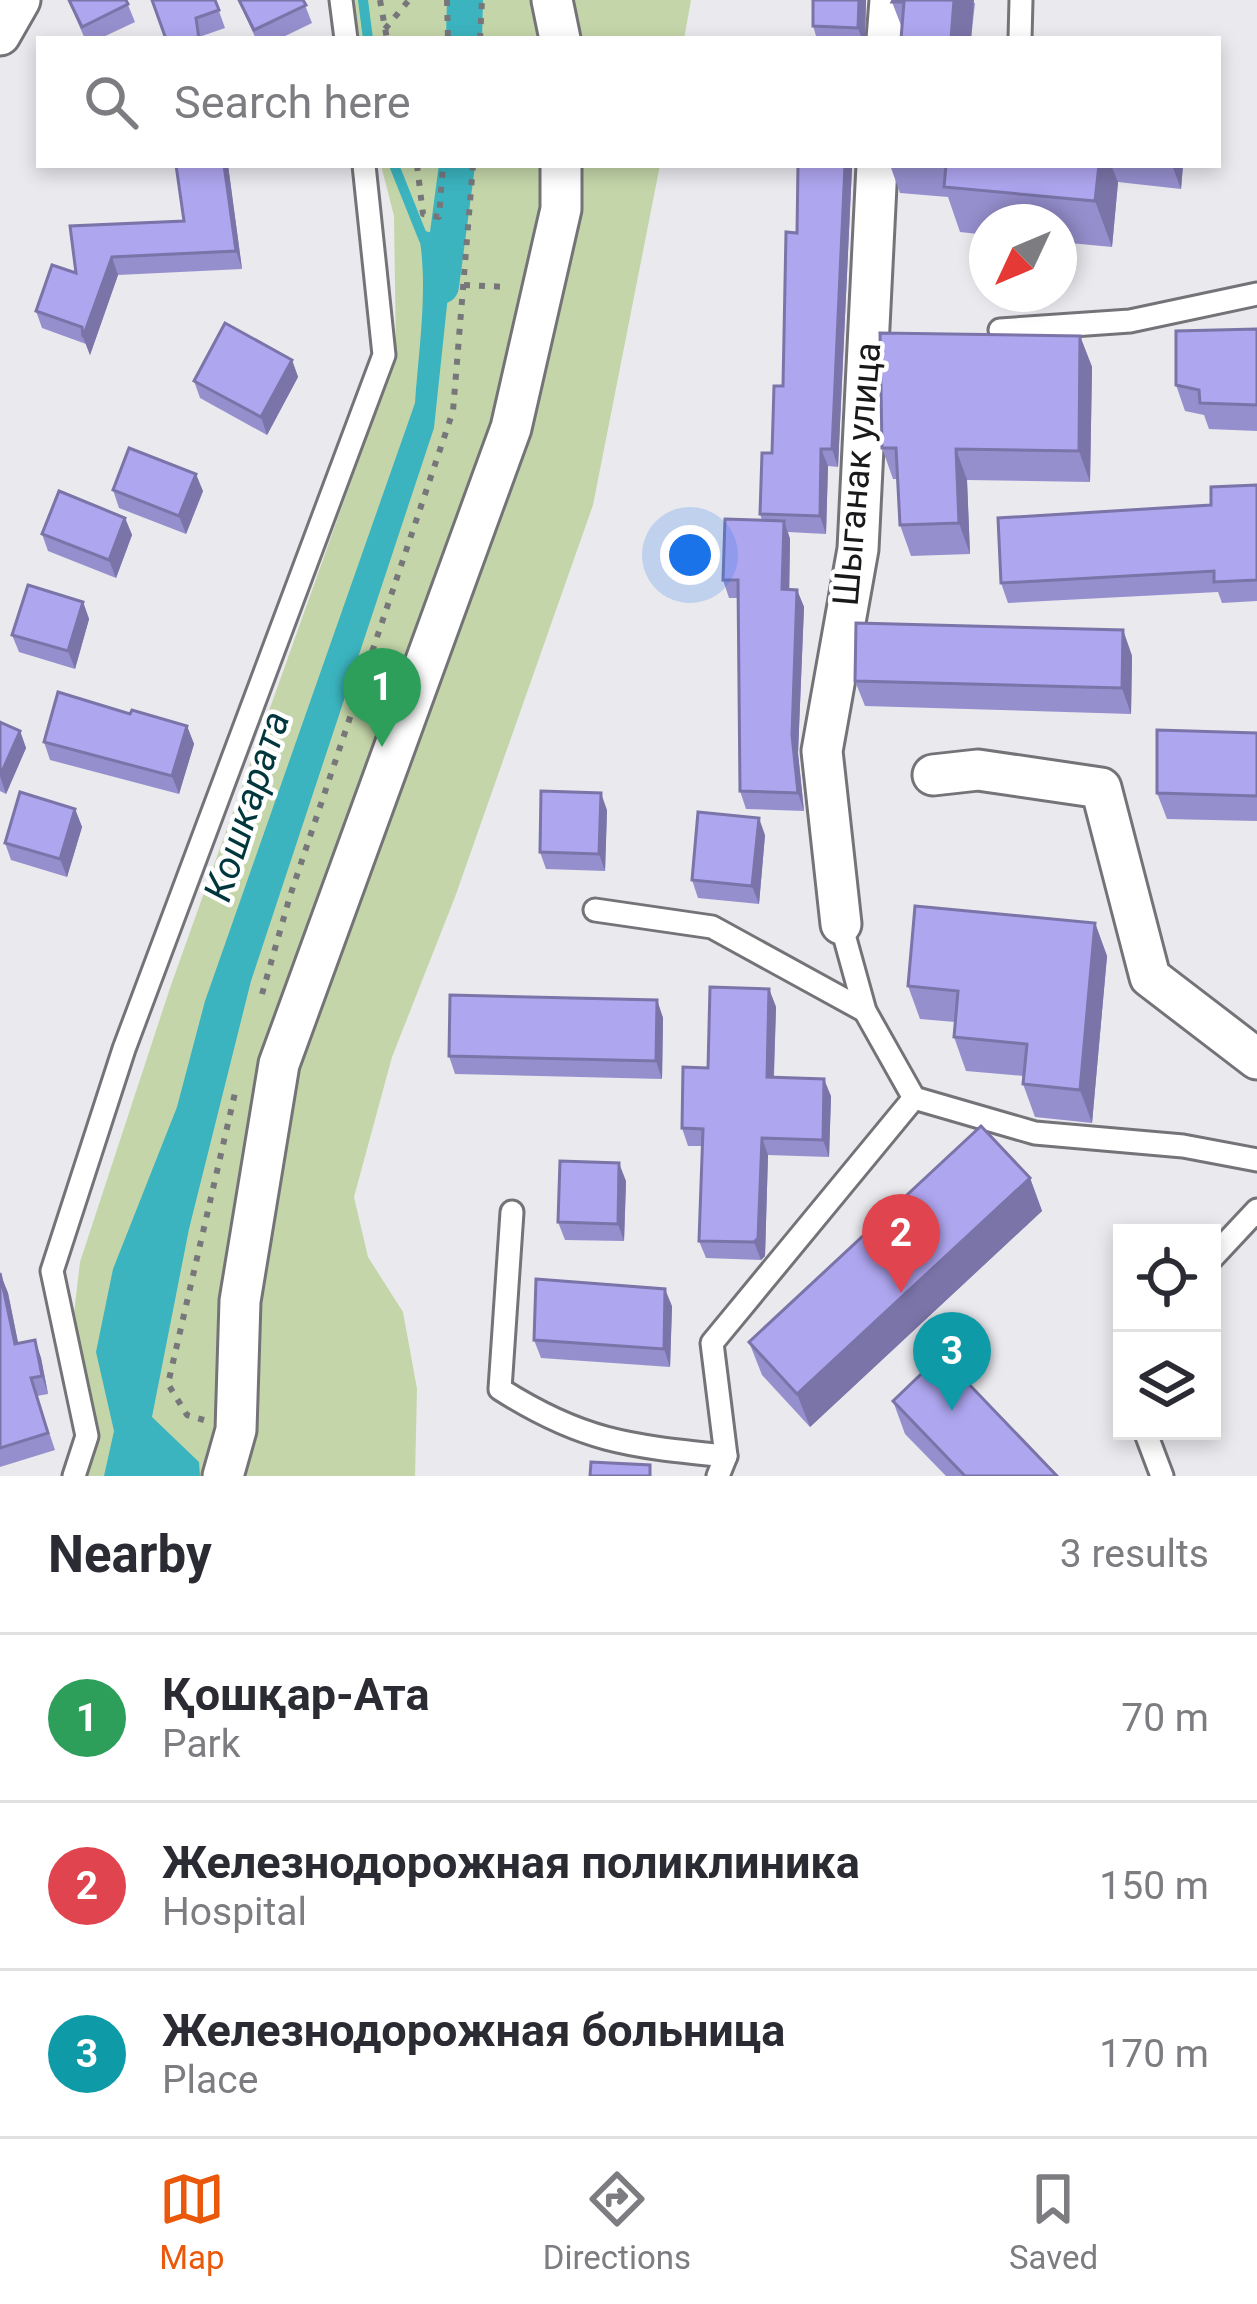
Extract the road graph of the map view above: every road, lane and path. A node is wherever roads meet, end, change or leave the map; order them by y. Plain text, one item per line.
1 (20, 0) edge
2 (340, 0) edge
3 (380, 0) edge
4 (409, 0) edge
5 (447, 0) edge
6 (482, 0) edge
7 (552, 0) edge
8 (890, 0) edge
9 (1021, 0) edge
10 (385, 28) junction
11 (0, 35) edge
12 (346, 36) edge
13 (386, 36) edge
14 (448, 36) edge
15 (480, 36) edge
16 (559, 36) edge
17 (887, 36) edge
18 (1021, 36) edge
19 (364, 168) edge
20 (417, 168) edge
21 (443, 168) edge
22 (473, 168) edge
23 (561, 168) edge
24 (877, 168) edge
25 (1257, 294) edge
26 (1000, 330) edge
27 (933, 775) dead end
28 (595, 910) dead end
29 (841, 924) joint
30 (257, 1011) dead end
31 (866, 1011) junction
32 (1257, 1059) edge
33 (238, 1080) dead end
34 (914, 1097) junction
35 (1257, 1160) edge
36 (1257, 1210) edge
37 (512, 1212) dead end
38 (1221, 1248) edge
39 (236, 1430) junction
40 (1148, 1440) edge
41 (722, 1466) edge
42 (74, 1476) edge
43 (223, 1476) edge
44 (1162, 1476) edge

1 - 11 street
2 - 12 lane
3 - 10 path
4 - 10 path
5 - 14 path
6 - 15 path
7 - 16 street
8 - 17 street
9 - 18 lane
10 - 13 path
19 - 42 lane
20 - 21 path
22 - 30 path
23 - 39 street
24 - 29 street, Шыганак улица
25 - 26 lane
27 - 32 street
28 - 31 lane
29 - 31 lane
31 - 34 lane
33 - 39 path
34 - 35 lane
34 - 41 lane
36 - 38 lane
37 - 41 lane
39 - 43 street
40 - 44 lane

